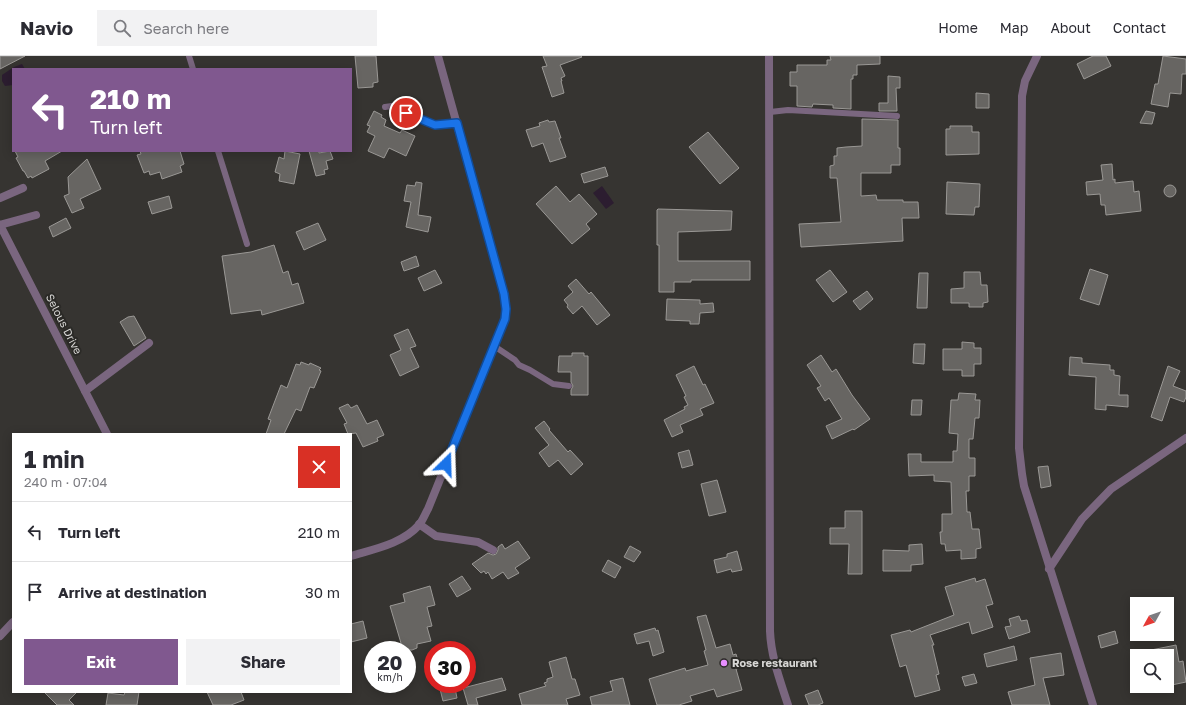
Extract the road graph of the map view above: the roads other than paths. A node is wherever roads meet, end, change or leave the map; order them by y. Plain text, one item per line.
1 (189, 56) edge
2 (438, 56) edge
3 (769, 56) edge
4 (1036, 56) edge
5 (193, 68) edge
6 (385, 107) dead end
7 (770, 112) junction
8 (897, 116) dead end
9 (457, 123) junction
10 (218, 152) edge
11 (23, 188) dead end
12 (0, 198) edge
13 (36, 215) dead end
14 (0, 225) edge
15 (247, 244) dead end
16 (149, 343) dead end
17 (494, 346) junction
18 (570, 386) dead end
19 (85, 391) junction
20 (106, 433) edge
21 (1186, 438) edge
22 (419, 524) junction
23 (493, 550) dead end
24 (352, 556) edge
25 (1050, 569) junction
26 (12, 623) edge
27 (0, 636) edge
28 (785, 704) edge
29 (1093, 705) edge

1 - 5 lane
2 - 9 street
3 - 7 street
4 - 25 street
6 - 9 lane
7 - 8 lane
7 - 28 street
9 - 17 street
10 - 15 lane
11 - 12 street
13 - 14 street
14 - 19 street, Selous Drive
16 - 19 street
17 - 18 lane
17 - 22 street
19 - 20 street, Selous Drive
21 - 25 street
22 - 23 street
22 - 24 street
25 - 29 street
26 - 27 street

